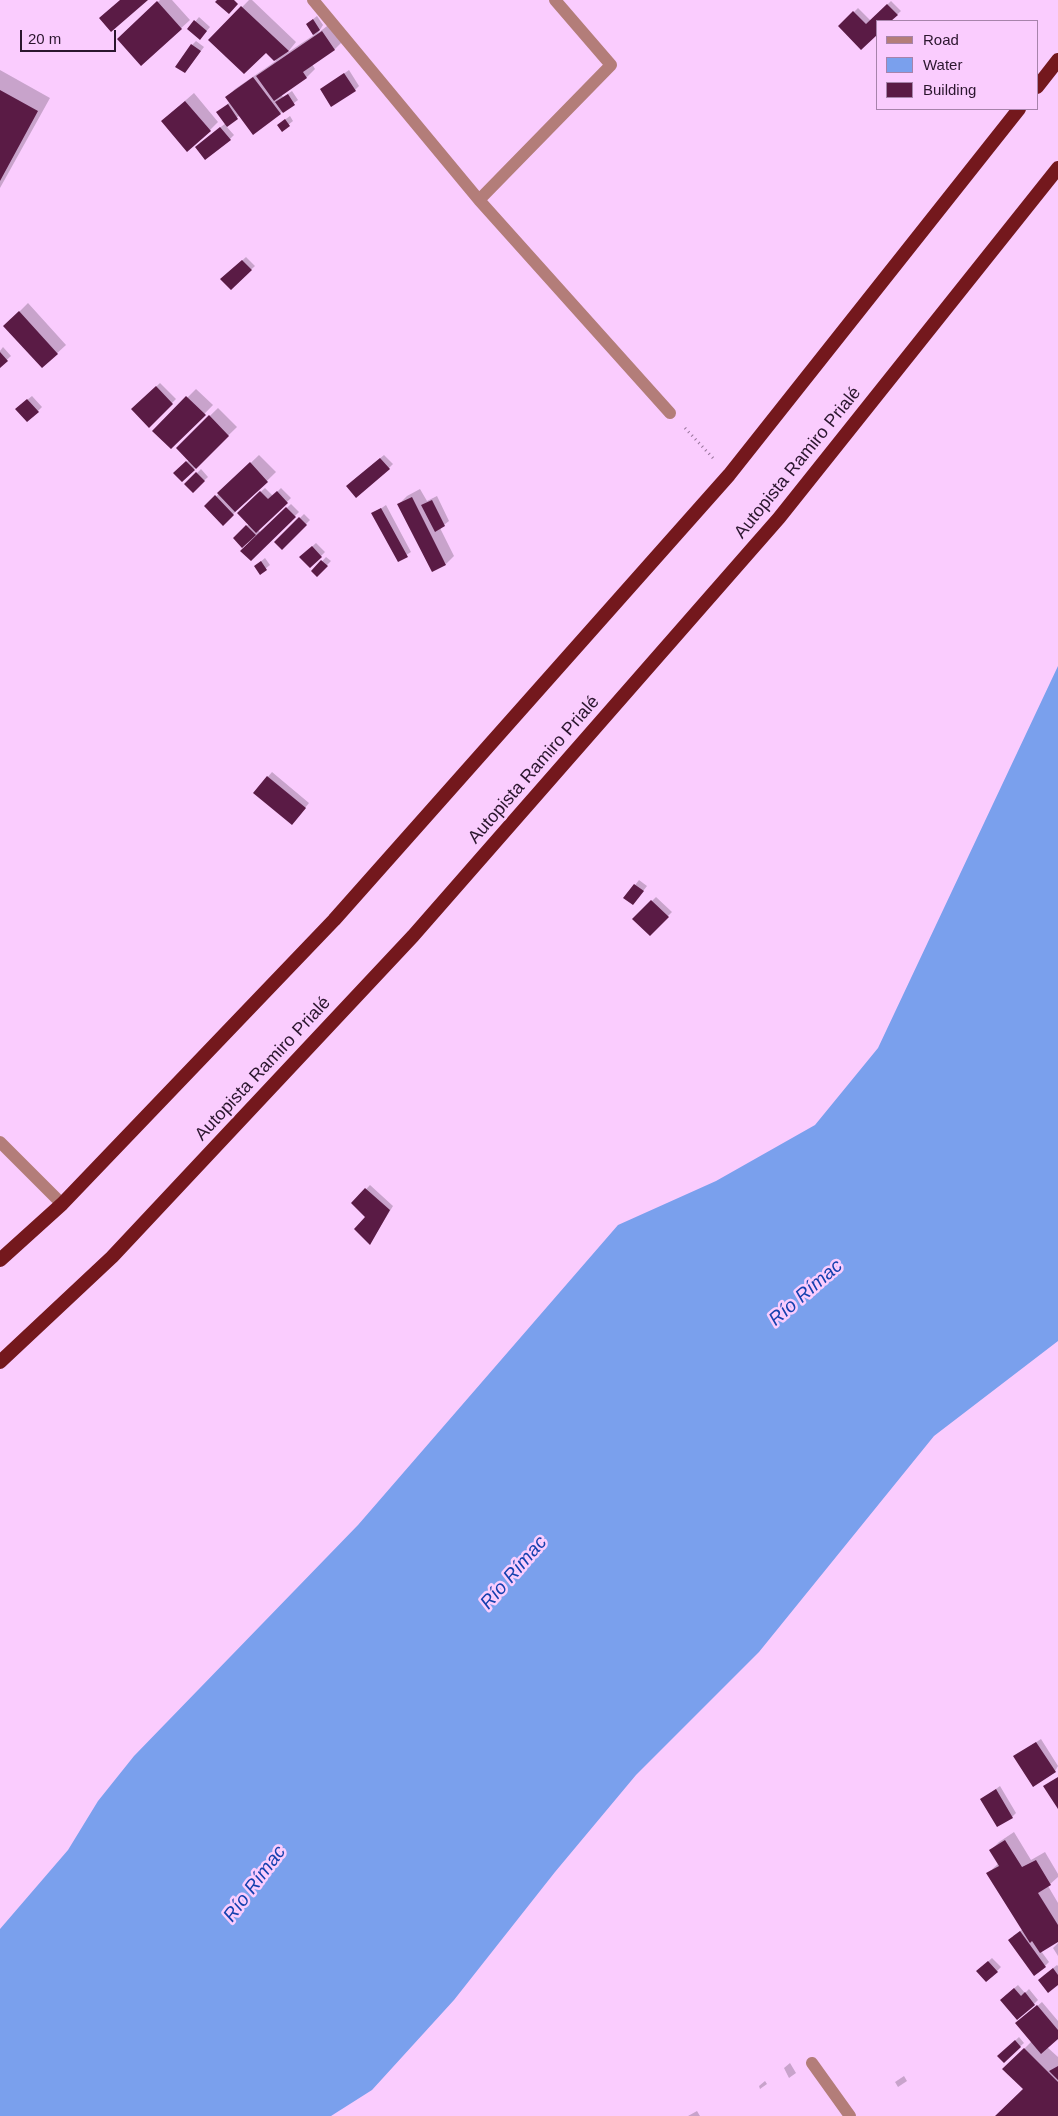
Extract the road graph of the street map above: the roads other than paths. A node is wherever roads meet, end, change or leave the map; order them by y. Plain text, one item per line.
1 (313, 0) edge
2 (555, 0) edge
3 (1058, 60) edge
4 (1038, 85) edge
5 (1018, 110) edge
6 (1058, 168) edge
7 (479, 200) junction
8 (670, 413) road end
9 (0, 1142) edge
10 (62, 1204) junction
11 (0, 1260) edge
12 (0, 1362) edge
13 (812, 2063) dead end
14 (850, 2116) edge

1 - 7 street
2 - 7 street
3 - 4 highway
5 - 10 highway
6 - 12 highway, Autopista Ramiro Prialé
7 - 8 street
9 - 10 street
10 - 11 highway
13 - 14 street

